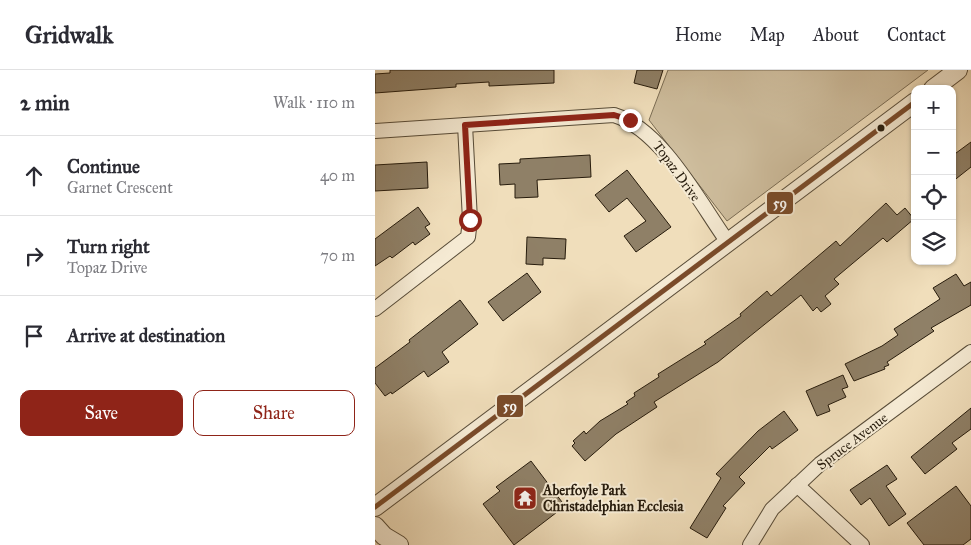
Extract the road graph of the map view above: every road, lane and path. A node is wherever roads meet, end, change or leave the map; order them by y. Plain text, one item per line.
1 (958, 70) edge
2 (938, 85) edge
3 (911, 105) edge
4 (465, 125) junction
5 (375, 131) edge
6 (727, 241) junction
7 (375, 309) edge
8 (971, 352) edge
9 (797, 485) junction
10 (375, 507) edge
11 (375, 526) edge
12 (399, 545) edge
13 (750, 545) edge
14 (862, 545) edge

1 - 2 street
3 - 6 street
4 - 5 street, Topaz Drive
4 - 6 street, Topaz Drive
4 - 7 street
6 - 10 street
8 - 9 street, Spruce Avenue
9 - 13 street, Spruce Avenue
9 - 14 street
11 - 12 street

